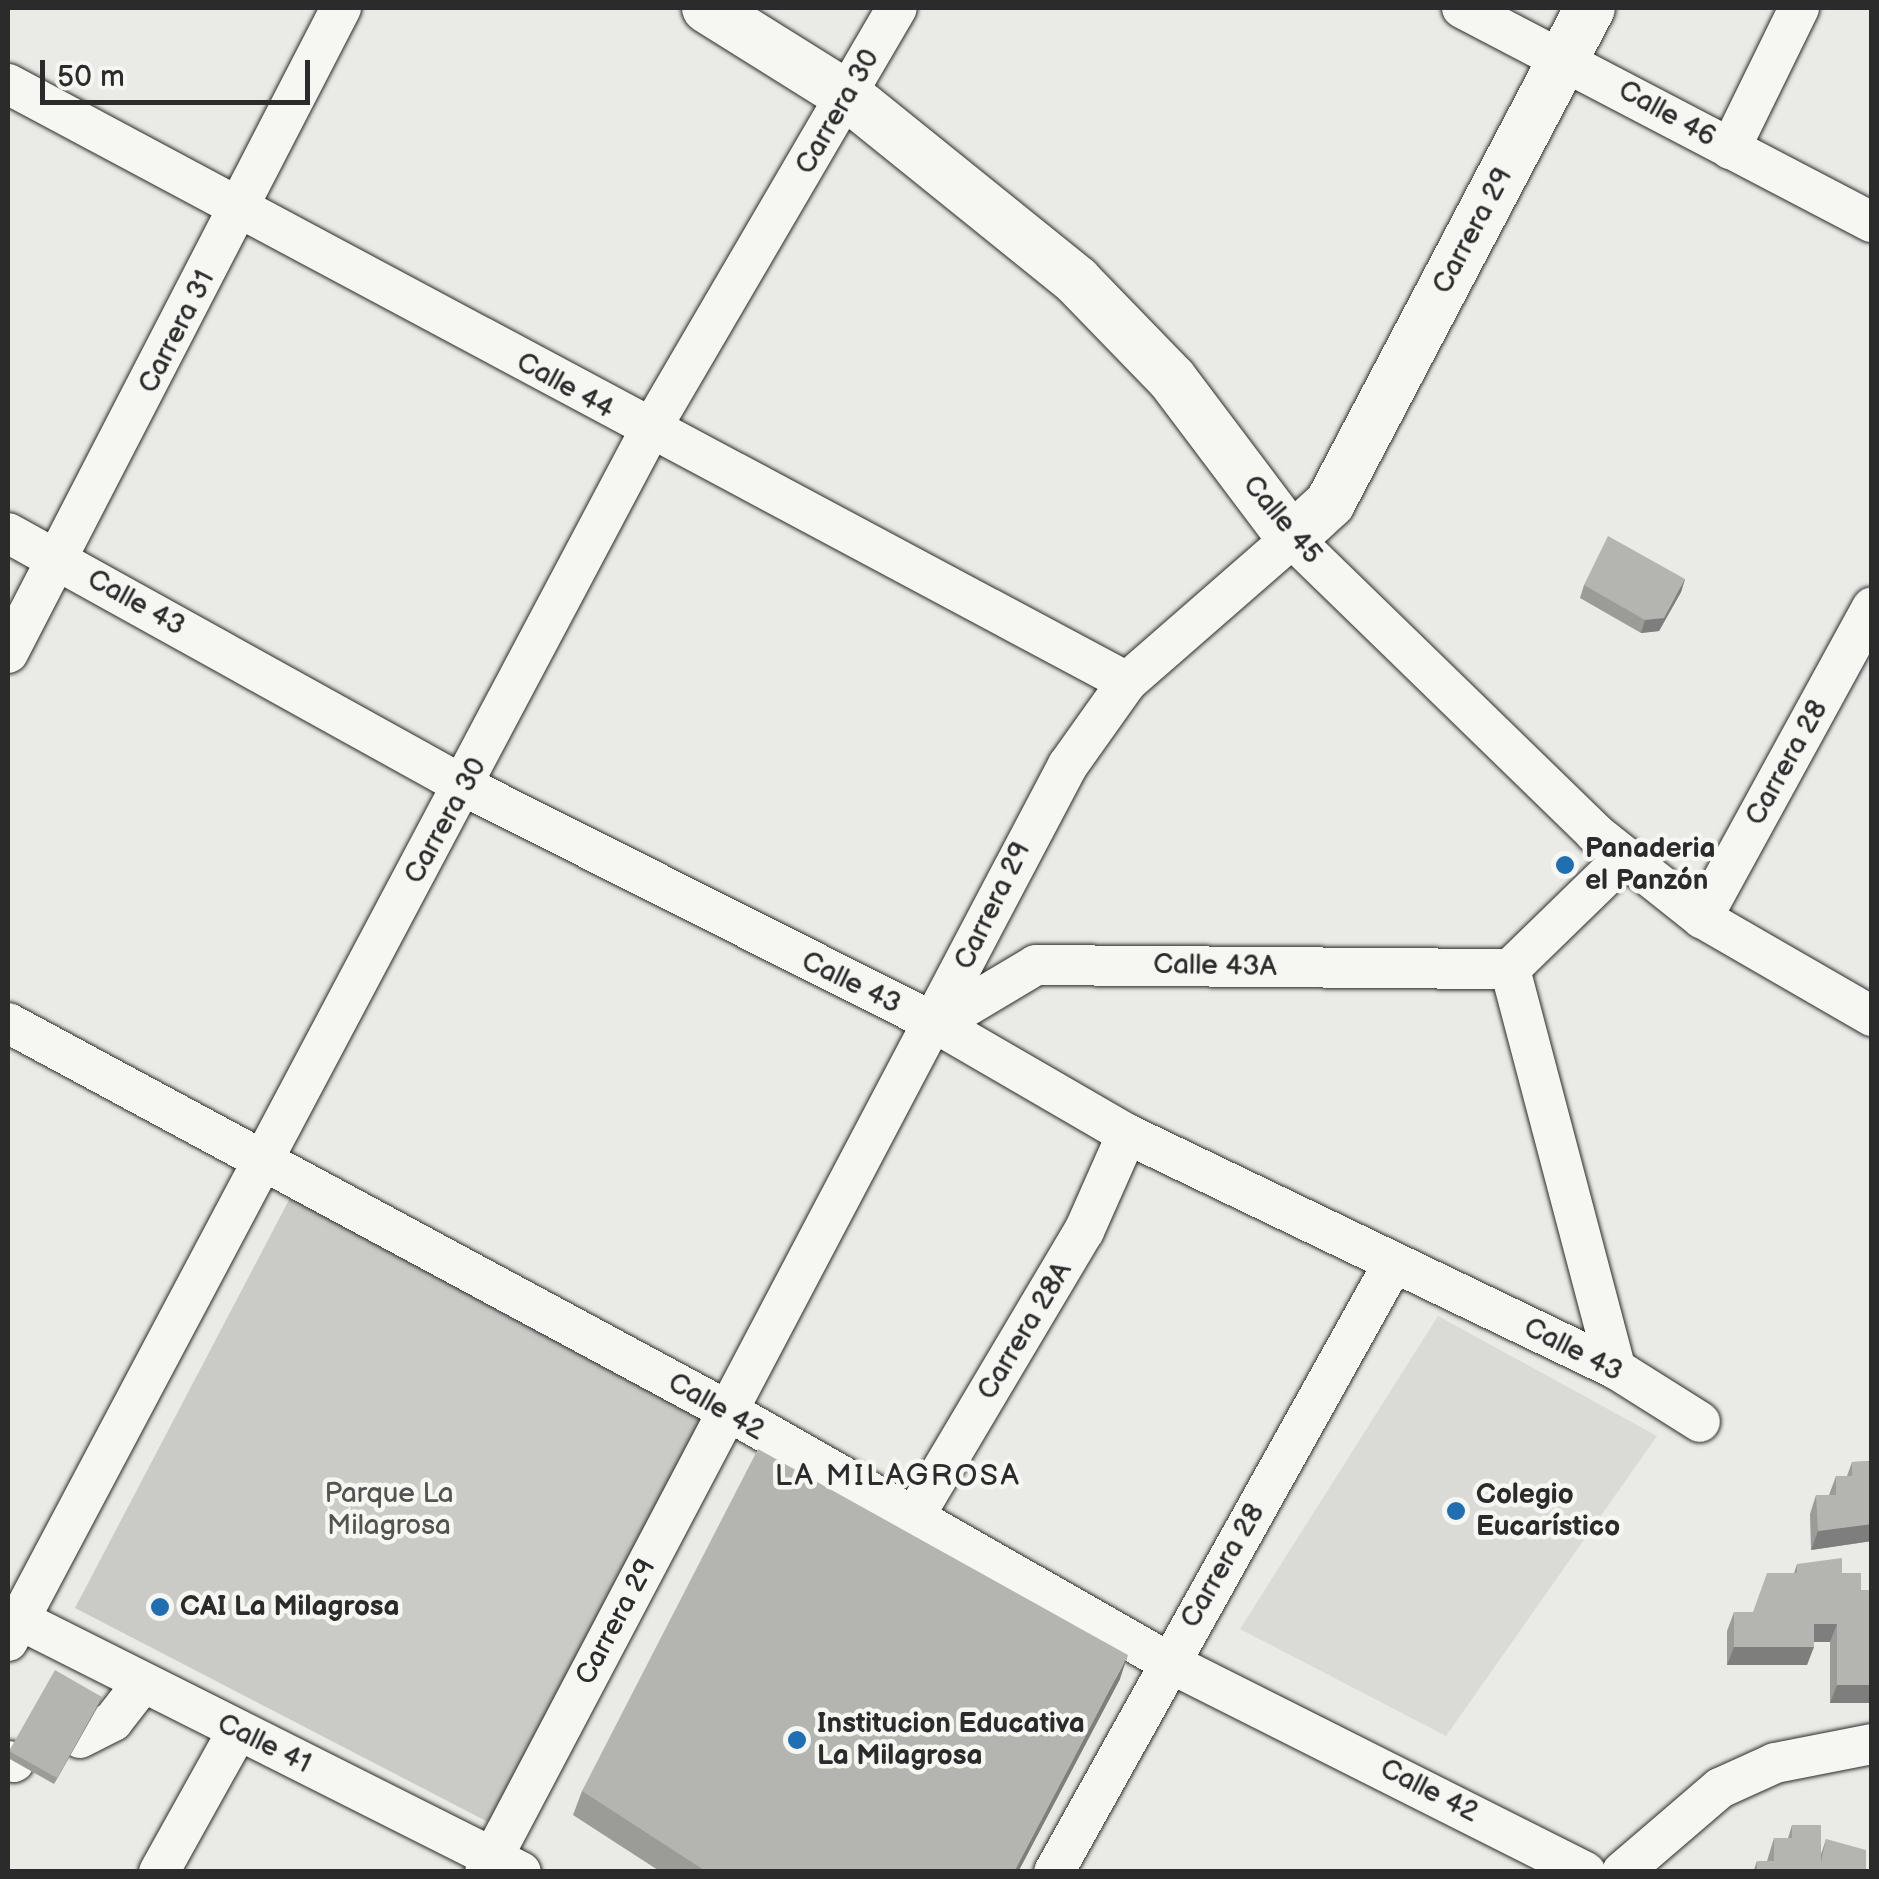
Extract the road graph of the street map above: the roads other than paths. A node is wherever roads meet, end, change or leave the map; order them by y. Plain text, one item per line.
1 (341, 8) edge
2 (707, 8) edge
3 (897, 8) edge
4 (1462, 8) edge
5 (1590, 8) edge
6 (1799, 8) edge
7 (1563, 58) junction
8 (8, 84) edge
9 (848, 96) junction
10 (1730, 149) junction
11 (242, 208) junction
12 (1872, 222) edge
13 (648, 432) junction
14 (8, 533) edge
15 (1292, 538) junction
16 (59, 560) junction
17 (1872, 608) edge
18 (8, 653) edge
19 (1127, 682) junction
20 (466, 787) junction
21 (1625, 857) junction
22 (1702, 918) junction
23 (1510, 969) junction
24 (1872, 1016) edge
25 (8, 1023) edge
26 (936, 1024) junction
27 (1128, 1134) junction
28 (266, 1164) junction
29 (1394, 1262) junction
30 (1616, 1369) junction
31 (728, 1411) junction
32 (1700, 1422) dead end
33 (912, 1522) junction
34 (11, 1625) edge
35 (1168, 1662) junction
36 (141, 1685) junction
37 (238, 1730) junction
38 (80, 1738) edge
39 (1872, 1744) edge
40 (500, 1867) edge
41 (159, 1872) edge
42 (1054, 1872) edge
43 (1585, 1872) edge
44 (1622, 1872) edge

1 - 11 street, Carrera 31
2 - 9 main road, Calle 45
3 - 9 street, Carrera 30
4 - 7 street, Calle 46
5 - 7 main road, Carrera 29
6 - 10 street
7 - 10 street, Calle 46
7 - 15 main road, Carrera 29
8 - 11 street, Calle 44
9 - 13 street, Carrera 30
9 - 15 main road, Calle 45
10 - 12 street, Calle 46
11 - 13 street, Calle 44
11 - 16 street, Carrera 31
13 - 19 street, Calle 44
13 - 20 street, Carrera 30
14 - 16 street, Calle 43
15 - 19 street, Carrera 29
15 - 21 street, Calle 45
16 - 18 street, Carrera 31
16 - 20 street, Calle 43
17 - 22 street, Carrera 28
19 - 26 street, Carrera 29
20 - 26 street, Calle 43
20 - 28 street, Carrera 30
21 - 22 street, Calle 45
21 - 23 street
22 - 24 street, Calle 45
23 - 26 street, Calle 43A
23 - 30 street
25 - 28 street, Calle 42
26 - 27 street, Calle 43
26 - 31 street, Carrera 29
27 - 29 street, Calle 43
27 - 33 street, Carrera 28A
28 - 31 street, Calle 42
28 - 34 street, Carrera 30
29 - 30 street, Calle 43
29 - 35 street, Carrera 28
30 - 32 street, Calle 43
31 - 33 street, Calle 42
31 - 40 street, Carrera 29
33 - 35 street, Calle 42
34 - 36 street, Calle 41
35 - 42 street, Carrera 28
35 - 43 street, Calle 42
36 - 37 street, Calle 41
36 - 38 street
37 - 40 street, Calle 41
37 - 41 street
39 - 44 street

